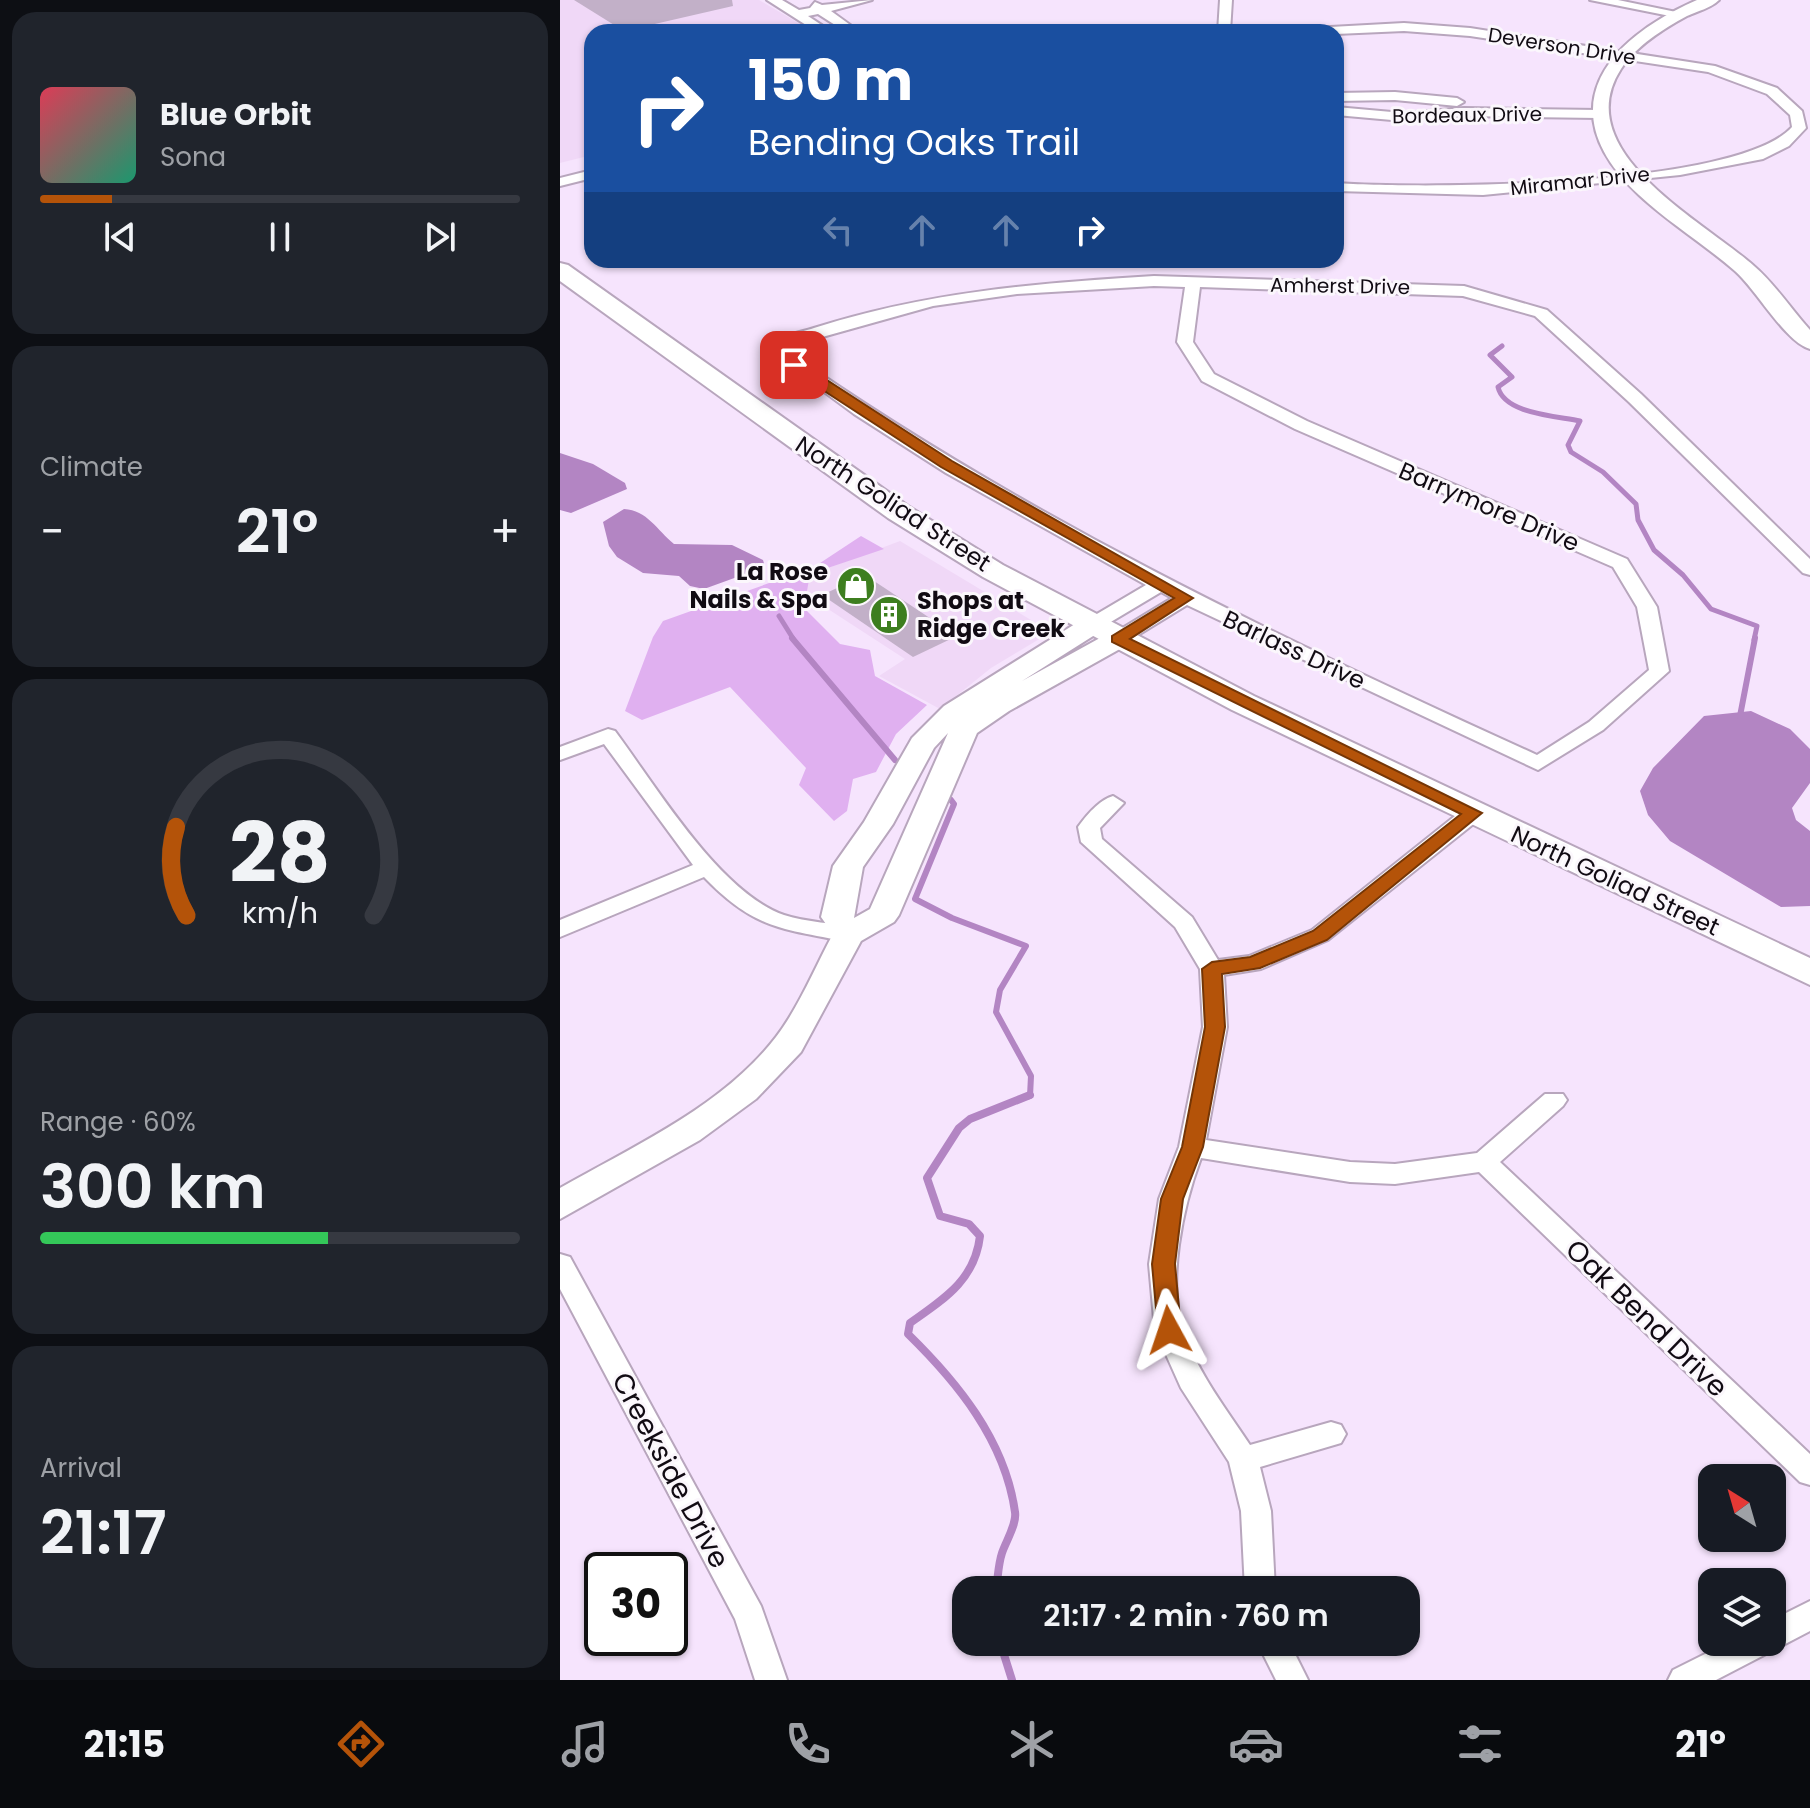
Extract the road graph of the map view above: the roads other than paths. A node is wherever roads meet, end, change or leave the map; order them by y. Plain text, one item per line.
1 (773, 0) edge
2 (805, 0) edge
3 (866, 0) edge
4 (1226, 0) edge
5 (1596, 0) edge
6 (1711, 0) edge
7 (821, 9) junction
8 (1675, 13) junction
9 (798, 14) junction
10 (814, 24) edge
11 (843, 24) edge
12 (1224, 24) edge
13 (1344, 30) edge
14 (1619, 55) junction
15 (1344, 97) edge
16 (1598, 110) junction
17 (1344, 112) edge
18 (1804, 114) edge
19 (584, 162) edge
20 (560, 168) edge
21 (1631, 175) junction
22 (584, 176) edge
23 (560, 182) edge
24 (1344, 188) edge
25 (560, 270) edge
26 (1193, 282) junction
27 (1806, 335) edge
28 (771, 347) joint
29 (1810, 569) edge
30 (1159, 585) junction
31 (1185, 598) junction
32 (1105, 632) junction
33 (988, 700) junction
34 (560, 754) edge
35 (1538, 764) joint
36 (1113, 803) dead end
37 (1473, 813) junction
38 (708, 867) junction
39 (560, 929) edge
40 (849, 934) junction
41 (1212, 969) junction
42 (1810, 973) edge
43 (1554, 1100) dead end
44 (1192, 1147) junction
45 (1484, 1162) junction
46 (560, 1205) edge
47 (560, 1264) edge
48 (1331, 1434) dead end
49 (1243, 1459) junction
50 (1810, 1473) edge
51 (1259, 1576) edge
52 (1810, 1615) edge
53 (1786, 1628) edge
54 (1280, 1656) edge
55 (1733, 1656) edge
56 (771, 1680) edge
57 (1292, 1680) edge
58 (1684, 1680) edge

1 - 9 street
2 - 7 street
3 - 7 street
4 - 12 street
5 - 8 street
6 - 8 street
7 - 9 street
7 - 11 street
8 - 14 street
9 - 10 street
13 - 14 street, Deverson Drive
14 - 16 street
14 - 18 street, Deverson Drive
15 - 16 street, Bordeaux Drive
16 - 17 street, Bordeaux Drive
16 - 21 street
18 - 21 street, Miramar Drive
19 - 20 street
21 - 24 street, Miramar Drive
21 - 27 street
22 - 23 street
25 - 32 main road, North Goliad Street
26 - 28 street, Amherst Drive
26 - 29 street, Amherst Drive
26 - 35 street, Barrymore Drive
28 - 30 street, Barlass Drive
30 - 31 street, Barlass Drive
30 - 32 street
31 - 32 street
31 - 35 street, Barlass Drive
32 - 33 street
32 - 37 main road, North Goliad Street
33 - 40 street
33 - 40 street
34 - 38 street
36 - 41 street
37 - 41 street
37 - 42 main road, North Goliad Street
38 - 39 street
38 - 40 street
40 - 46 street
41 - 44 street
43 - 45 street
44 - 45 street
44 - 49 street
45 - 50 street, Oak Bend Drive
47 - 56 street, Creekside Drive
48 - 49 street
49 - 51 street
52 - 53 street
54 - 57 street
55 - 58 street

